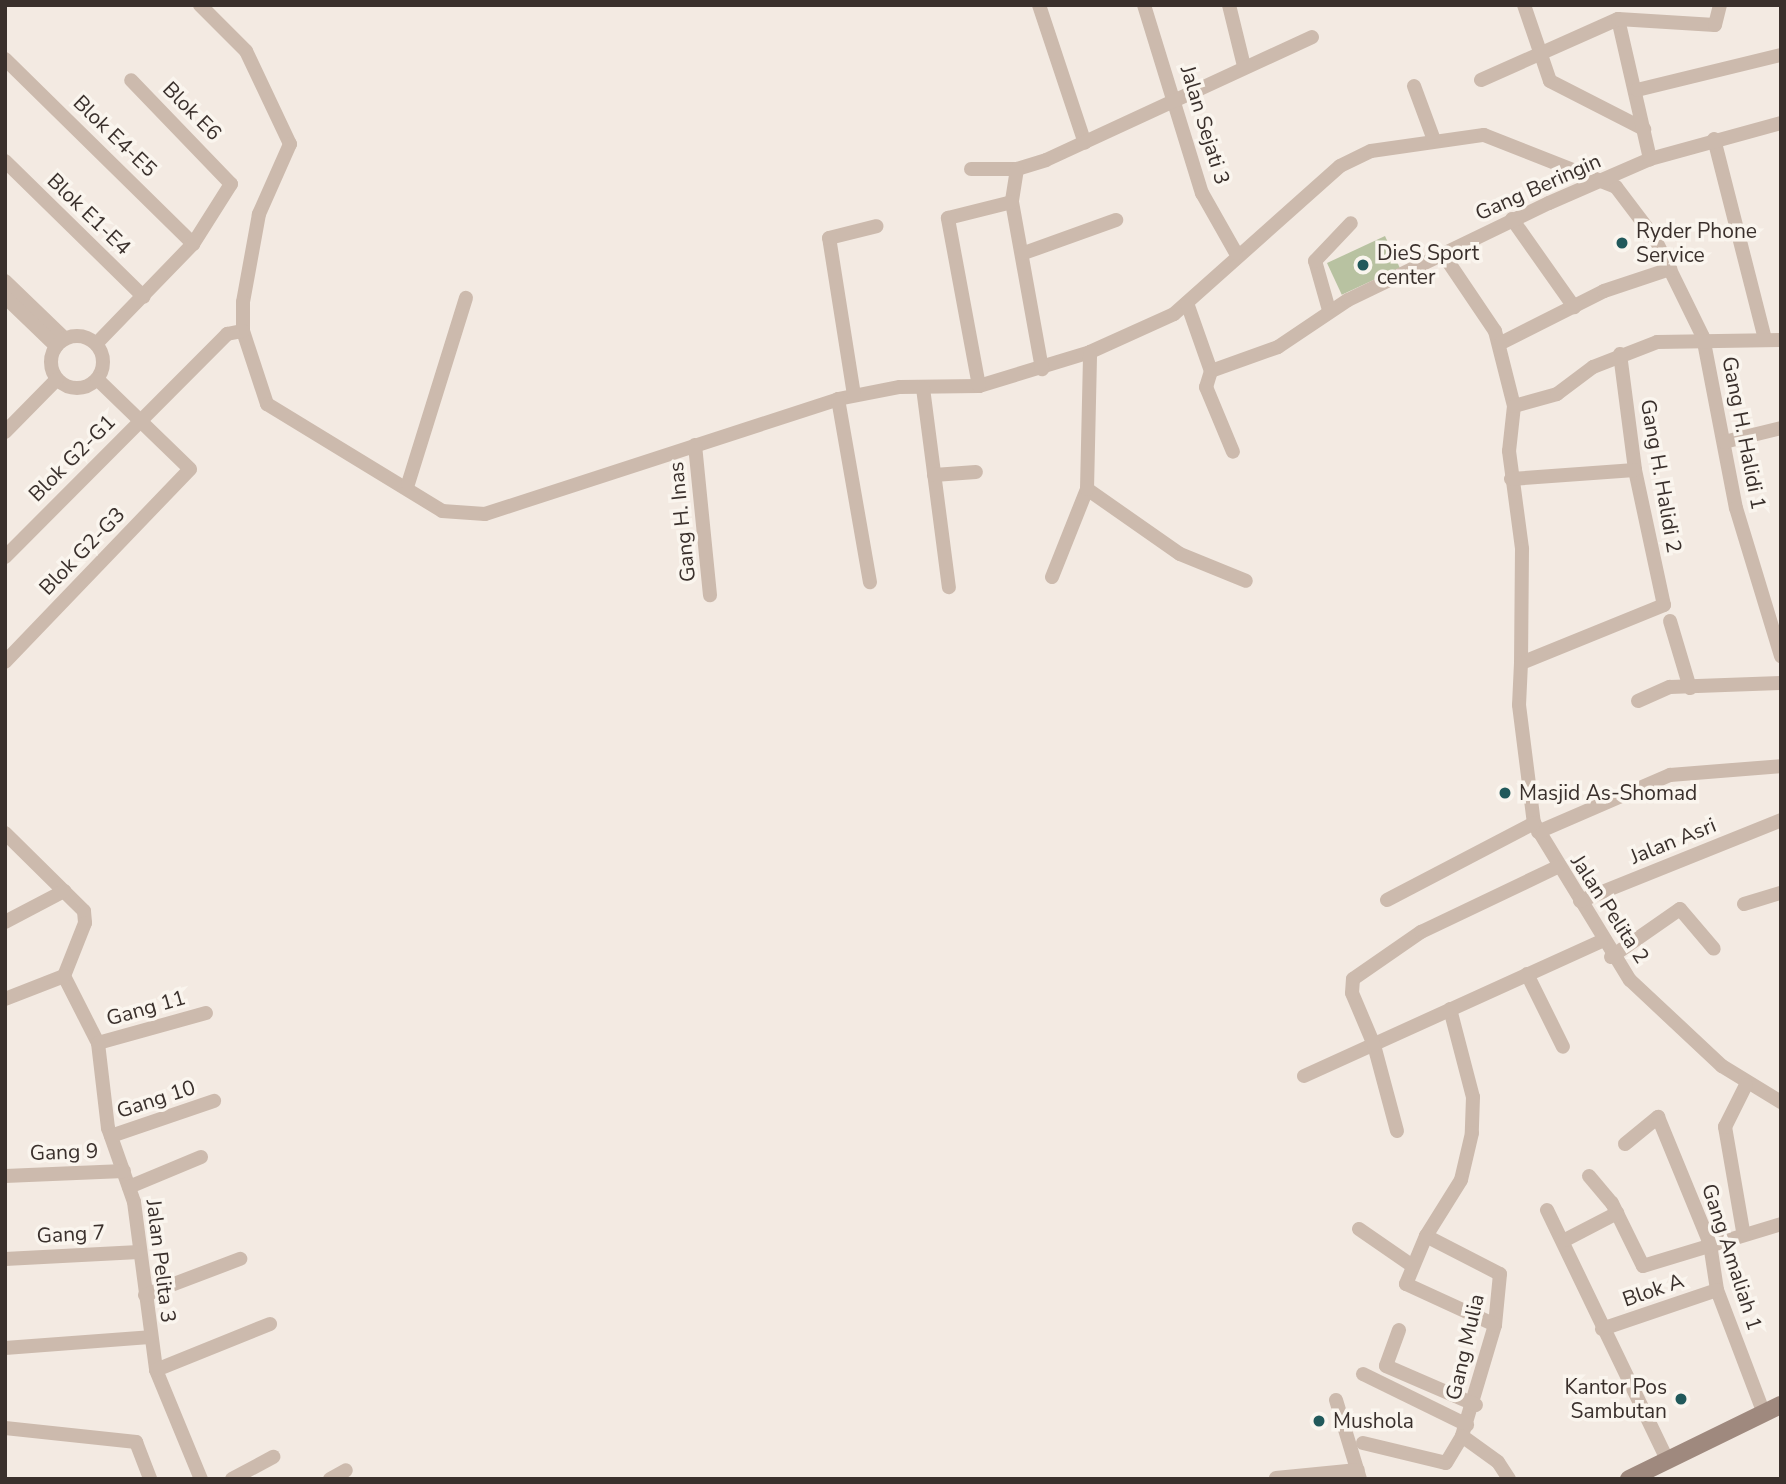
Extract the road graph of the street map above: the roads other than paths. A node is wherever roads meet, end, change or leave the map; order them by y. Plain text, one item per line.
1 (200, 5) edge
2 (1039, 5) edge
3 (1144, 5) edge
4 (1228, 5) edge
5 (1524, 5) edge
6 (1720, 5) edge
7 (1618, 19) junction
8 (1312, 37) dead end
9 (1781, 55) edge
10 (1539, 57) junction
11 (5, 60) edge
12 (1244, 66) junction
13 (131, 80) dead end
14 (1481, 80) dead end
15 (1414, 86) dead end
16 (1637, 90) junction
17 (1177, 103) junction
18 (1781, 123) edge
19 (1643, 129) junction
20 (1714, 139) junction
21 (1434, 140) junction
22 (1085, 143) junction
23 (1650, 159) junction
24 (5, 161) edge
25 (971, 169) dead end
26 (1017, 169) junction
27 (1603, 181) junction
28 (1012, 202) junction
29 (1512, 219) junction
30 (1116, 220) dead end
31 (1352, 223) dead end
32 (877, 226) dead end
33 (194, 244) junction
34 (1024, 253) junction
35 (1236, 253) junction
36 (1443, 254) junction
37 (1670, 269) junction
38 (5, 281) edge
39 (5, 297) edge
40 (144, 297) junction
41 (466, 298) dead end
42 (1187, 303) junction
43 (1574, 307) junction
44 (1329, 310) junction
45 (243, 331) junction
46 (1703, 337) junction
47 (1765, 340) junction
48 (1781, 340) edge
49 (60, 343) junction
50 (1501, 343) junction
51 (96, 344) junction
52 (1090, 352) junction
53 (1620, 354) junction
54 (1042, 369) junction
55 (1211, 371) junction
56 (57, 379) junction
57 (97, 379) junction
58 (979, 386) junction
59 (923, 388) junction
60 (854, 396) junction
61 (838, 399) junction
62 (1514, 406) junction
63 (140, 420) junction
64 (7, 426) edge
65 (1781, 428) edge
66 (1724, 443) junction
67 (695, 445) junction
68 (1233, 452) dead end
69 (1635, 470) junction
70 (976, 472) dead end
71 (934, 475) junction
72 (1511, 479) junction
73 (408, 484) junction
74 (1087, 489) junction
75 (5, 557) edge
76 (1052, 577) dead end
77 (1246, 581) dead end
78 (870, 583) dead end
79 (949, 587) dead end
80 (710, 595) dead end
81 (1670, 621) dead end
82 (1781, 656) edge
83 (5, 662) edge
84 (1520, 668) junction
85 (1781, 683) edge
86 (1690, 688) junction
87 (1638, 701) dead end
88 (1781, 766) edge
89 (1781, 820) edge
90 (1536, 827) junction
91 (5, 833) edge
92 (1557, 867) junction
93 (64, 891) junction
94 (1781, 893) edge
95 (1387, 900) dead end
96 (1580, 901) junction
97 (1744, 904) dead end
98 (5, 922) edge
99 (1601, 941) junction
100 (1714, 949) dead end
101 (1611, 957) junction
102 (1527, 974) junction
103 (65, 976) junction
104 (5, 999) edge
105 (1450, 1009) junction
106 (205, 1013) dead end
107 (98, 1043) junction
108 (1374, 1045) junction
109 (1563, 1047) dead end
110 (1304, 1076) dead end
111 (1746, 1085) junction
112 (214, 1101) dead end
113 (1781, 1102) edge
114 (1397, 1131) dead end
115 (111, 1136) junction
116 (1625, 1144) dead end
117 (201, 1157) dead end
118 (124, 1171) junction
119 (5, 1176) edge
120 (1589, 1176) dead end
121 (130, 1187) junction
122 (1547, 1210) dead end
123 (1617, 1213) junction
124 (1781, 1224) edge
125 (1359, 1229) dead end
126 (1743, 1231) junction
127 (1426, 1236) junction
128 (1565, 1240) junction
129 (1710, 1244) junction
130 (139, 1252) junction
131 (5, 1259) edge
132 (240, 1259) dead end
133 (1410, 1265) junction
134 (1717, 1290) junction
135 (145, 1295) junction
136 (270, 1324) dead end
137 (1495, 1325) junction
138 (1602, 1329) junction
139 (1399, 1331) dead end
140 (150, 1337) junction
141 (5, 1348) edge
142 (156, 1370) junction
143 (1363, 1374) dead end
144 (1336, 1400) dead end
145 (1476, 1405) junction
146 (1772, 1408) edge
147 (5, 1428) edge
148 (1465, 1431) junction
149 (1360, 1443) junction
150 (273, 1457) dead end
151 (1666, 1457) junction
152 (346, 1470) dead end
153 (1359, 1475) edge
154 (1276, 1478) edge
155 (149, 1479) edge
156 (201, 1479) edge
157 (232, 1479) edge
158 (330, 1479) edge
159 (1509, 1479) edge
160 (1629, 1479) edge

1 - 45 street
2 - 22 street
3 - 17 street, Jalan Sejati 3
4 - 12 street
5 - 10 street
6 - 7 street
7 - 10 street
7 - 16 street
8 - 12 street
9 - 16 street
10 - 14 street
10 - 19 street
11 - 33 street, Blok E4-E5
12 - 17 street
13 - 33 street, Blok E6
15 - 21 street
16 - 19 street
17 - 22 street
17 - 35 street, Jalan Sejati 3
18 - 20 street, Gang Beringin
19 - 23 street
20 - 23 street, Gang Beringin
20 - 47 street
21 - 27 street, Gang H. Halidi 1
21 - 35 street, Gang H. Halidi 1
22 - 26 street
23 - 27 street, Gang Beringin
24 - 40 street, Blok E1-E4
25 - 26 street
26 - 28 street
27 - 29 street, Gang Beringin
27 - 37 street, Gang H. Halidi 1
28 - 34 street
28 - 58 street
29 - 36 street, Gang Beringin
29 - 43 street
30 - 34 street
31 - 44 street
32 - 60 street
33 - 40 street
34 - 54 street
35 - 42 street, Gang H. Halidi 1
36 - 44 street, Gang Beringin
36 - 50 street
37 - 43 street
37 - 46 street, Gang H. Halidi 1
38 - 49 street
39 - 49 street
40 - 51 street
41 - 73 street
42 - 52 street, Gang H. Halidi 1
42 - 55 street
43 - 50 street
44 - 55 street, Gang Beringin
45 - 63 street, Blok G2-G1
45 - 73 street, Gang H. Halidi 1
46 - 47 street
46 - 53 street
46 - 66 street, Gang H. Halidi 1
47 - 48 street
49 - 51 street
49 - 56 street
50 - 62 street, Jalan Pelita 2
51 - 57 street
52 - 54 street, Gang H. Halidi 1
52 - 74 street
53 - 62 street
53 - 69 street, Gang H. Halidi 2
54 - 58 street, Gang H. Halidi 1
55 - 68 street
56 - 57 street
56 - 64 street
57 - 63 street
58 - 59 street, Gang H. Halidi 1
59 - 60 street, Gang H. Halidi 1
59 - 71 street
60 - 61 street, Gang H. Halidi 1
61 - 67 street, Gang H. Halidi 1
61 - 78 street
62 - 72 street, Jalan Pelita 2
63 - 75 street, Blok G2-G1
63 - 83 street, Blok G2-G3
65 - 66 street
66 - 82 street, Gang H. Halidi 1
67 - 73 street, Gang H. Halidi 1
67 - 80 street, Gang H. Inas
69 - 72 street
69 - 84 street, Gang H. Halidi 2
70 - 71 street
71 - 79 street
72 - 84 street, Jalan Pelita 2
74 - 76 street
74 - 77 street
81 - 86 street
84 - 90 street, Jalan Pelita 2
85 - 86 street
86 - 87 street
88 - 90 street
89 - 96 street, Jalan Asri
90 - 92 street, Jalan Pelita 2
90 - 95 street
91 - 93 street
92 - 96 street, Jalan Pelita 2
92 - 108 street
93 - 98 street
93 - 103 street
94 - 97 street
96 - 99 street, Jalan Pelita 2
99 - 101 street, Jalan Pelita 2
99 - 102 street
100 - 101 street
101 - 111 street, Jalan Pelita 2
102 - 105 street
102 - 109 street
103 - 104 street
103 - 107 street, Jalan Pelita 3
105 - 108 street
105 - 127 street
106 - 107 street, Gang 11
107 - 115 street, Jalan Pelita 3
108 - 110 street
108 - 114 street
111 - 113 street, Jalan Pelita 2
111 - 126 street
112 - 115 street, Gang 10
115 - 118 street, Jalan Pelita 3
116 - 129 street, Gang Amaliah 1
117 - 121 street
118 - 119 street, Gang 9
118 - 121 street, Jalan Pelita 3
120 - 123 street
121 - 130 street, Jalan Pelita 3
122 - 128 street
123 - 128 street
123 - 129 street
124 - 126 street
125 - 133 street
126 - 129 street
127 - 133 street
127 - 137 street, Gang Mulia
128 - 138 street
129 - 134 street, Gang Amaliah 1
130 - 131 street, Gang 7
130 - 135 street, Jalan Pelita 3
132 - 135 street
133 - 137 street
134 - 138 street, Blok A
134 - 146 street, Gang Amaliah 1
135 - 140 street, Jalan Pelita 3
136 - 142 street
137 - 145 street, Gang Mulia
138 - 151 street
139 - 145 street
140 - 141 street
140 - 142 street, Jalan Pelita 3
142 - 156 street, Jalan Pelita 3
143 - 148 street
144 - 149 street
145 - 148 street, Gang Mulia
146 - 151 main road
147 - 155 street
148 - 149 street, Gang Mulia
148 - 159 street
149 - 153 street
150 - 157 street
151 - 160 main road
152 - 158 street
153 - 154 street

